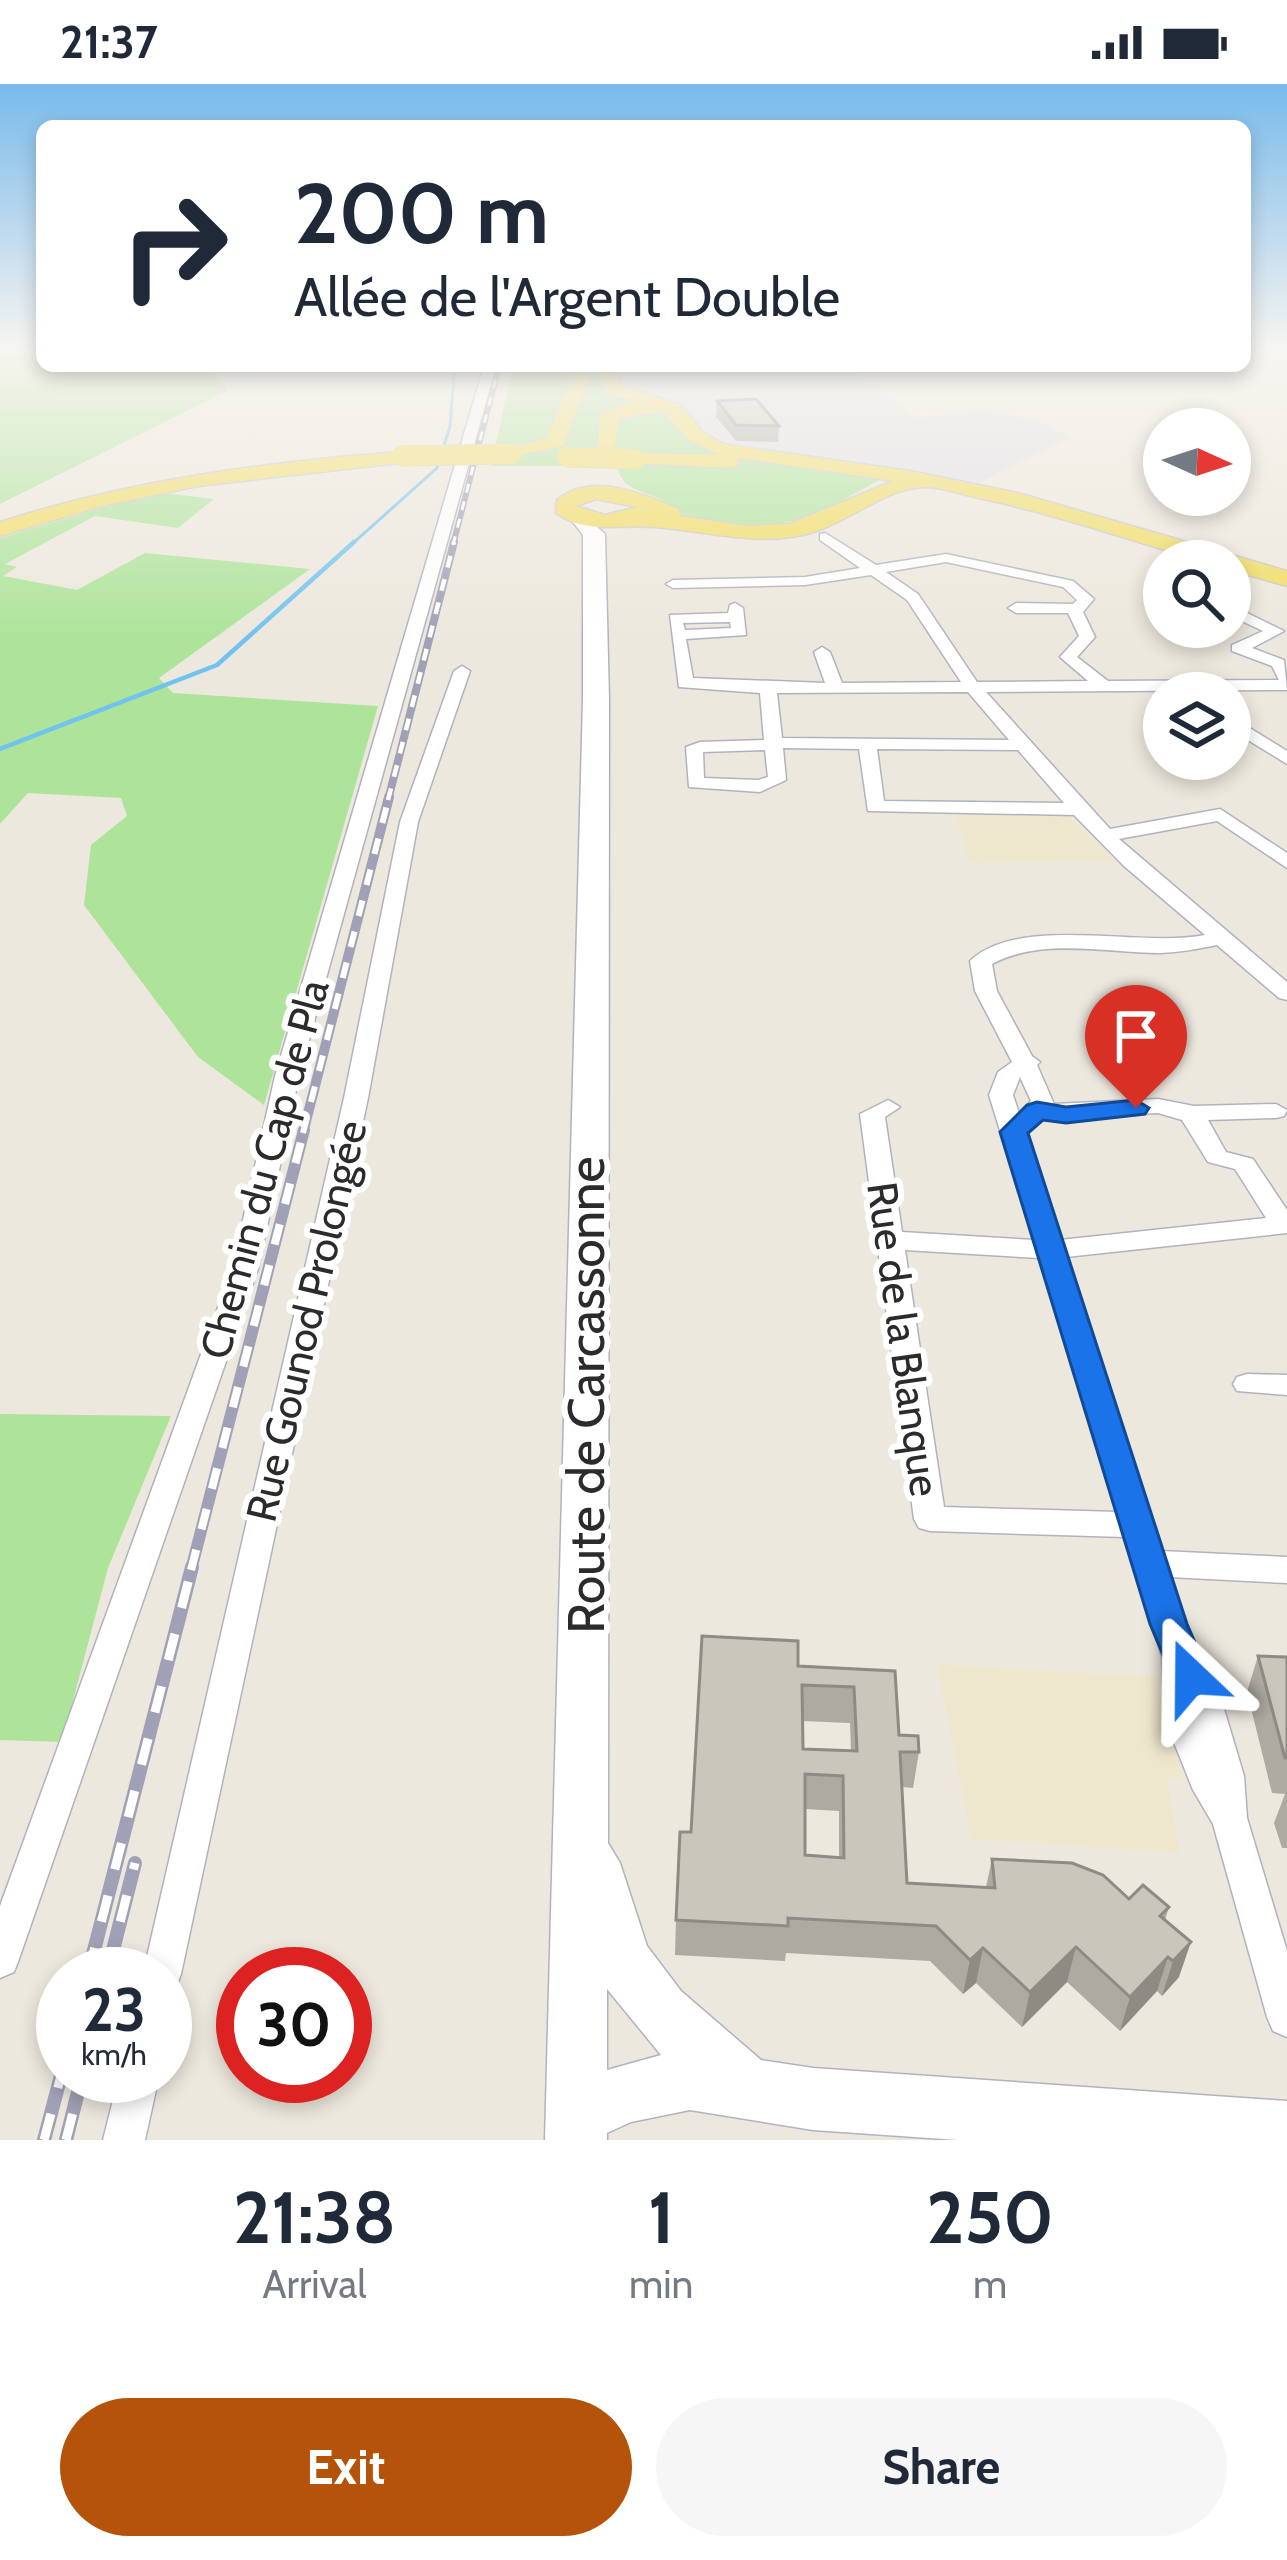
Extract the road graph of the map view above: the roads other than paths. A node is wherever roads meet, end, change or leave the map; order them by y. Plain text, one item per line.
1 (467, 445) edge
2 (553, 445) edge
3 (597, 445) edge
4 (604, 445) edge
5 (605, 445) edge
6 (673, 445) edge
7 (710, 445) edge
8 (604, 454) junction
9 (512, 456) junction
10 (401, 457) junction
11 (644, 459) junction
12 (946, 485) junction
13 (622, 492) junction
14 (650, 505) junction
15 (582, 506) junction
16 (622, 520) junction
17 (0, 526) edge
18 (825, 530) junction
19 (740, 532) junction
20 (1138, 532) junction
21 (873, 570) junction
22 (1287, 579) edge
23 (730, 582) junction
24 (674, 584) dead end
25 (1016, 608) dead end
26 (1077, 610) junction
27 (1251, 620) edge
28 (1251, 642) edge
29 (1238, 648) edge
30 (822, 652) dead end
31 (462, 671) dead end
32 (596, 675) junction
33 (1287, 682) edge
34 (1251, 684) edge
35 (1103, 685) junction
36 (835, 686) junction
37 (972, 686) junction
38 (1143, 687) edge
39 (768, 688) junction
40 (1251, 735) edge
41 (867, 743) junction
42 (773, 744) junction
43 (1020, 745) junction
44 (1287, 760) edge
45 (1079, 809) junction
46 (1108, 835) junction
47 (1287, 862) edge
48 (1222, 938) junction
49 (1287, 993) edge
50 (1028, 1063) junction
51 (888, 1107) dead end
52 (1037, 1111) junction
53 (1276, 1111) dead end
54 (1190, 1113) junction
55 (1014, 1132) junction
56 (1286, 1224) edge
57 (890, 1240) junction
58 (1052, 1250) junction
59 (1247, 1384) dead end
60 (1287, 1385) edge
61 (1137, 1525) junction
62 (1149, 1563) junction
63 (1287, 1570) edge
64 (580, 1805) junction
65 (168, 1947) edge
66 (0, 1959) edge
67 (1287, 2017) edge
68 (743, 2085) junction
69 (133, 2103) edge
70 (1074, 2129) edge
71 (587, 2131) edge
72 (1287, 2132) edge
73 (124, 2140) edge

1 - 66 street, Chemin du Cap de Pla
2 - 9 main road
3 - 15 main road
4 - 8 main road
5 - 8 main road
6 - 11 main road
7 - 12 main road
8 - 13 main road
9 - 10 main road, bridge
9 - 11 main road, bridge
10 - 17 main road
10 - 17 main road
11 - 12 main road
11 - 18 main road
12 - 20 main road
13 - 14 main road
13 - 15 main road
14 - 16 main road
14 - 19 main road
15 - 16 main road
15 - 32 main road, Route de Carcassonne
16 - 19 main road
16 - 32 main road, Route de Carcassonne
18 - 19 main road
18 - 20 main road
18 - 21 street
20 - 22 main road
21 - 23 street
21 - 26 street
21 - 37 street
23 - 24 street
23 - 39 street
25 - 26 street
26 - 35 street
27 - 28 street
29 - 33 street
30 - 36 street
31 - 65 street, Rue Gounod Prolongée
32 - 64 main road, Route de Carcassonne
33 - 34 street
35 - 37 street
35 - 38 street
36 - 37 street
36 - 39 street
37 - 43 street
39 - 42 street
40 - 44 street
41 - 42 street
41 - 43 street
41 - 45 street
42 - 42 street
43 - 45 street
45 - 46 street
46 - 47 street
46 - 48 street
48 - 49 street
48 - 50 street
50 - 52 street
50 - 55 street
51 - 57 street, Rue de la Blanque
52 - 54 street
52 - 55 street
53 - 54 street
54 - 56 street
55 - 58 street
56 - 58 street
57 - 58 street
57 - 61 street, Rue de la Blanque
58 - 61 street
59 - 60 street
61 - 62 street
62 - 63 street
62 - 67 street
64 - 68 main road
64 - 71 main road, Route de Carcassonne
68 - 70 main road
68 - 71 main road
69 - 73 street
70 - 72 main road

